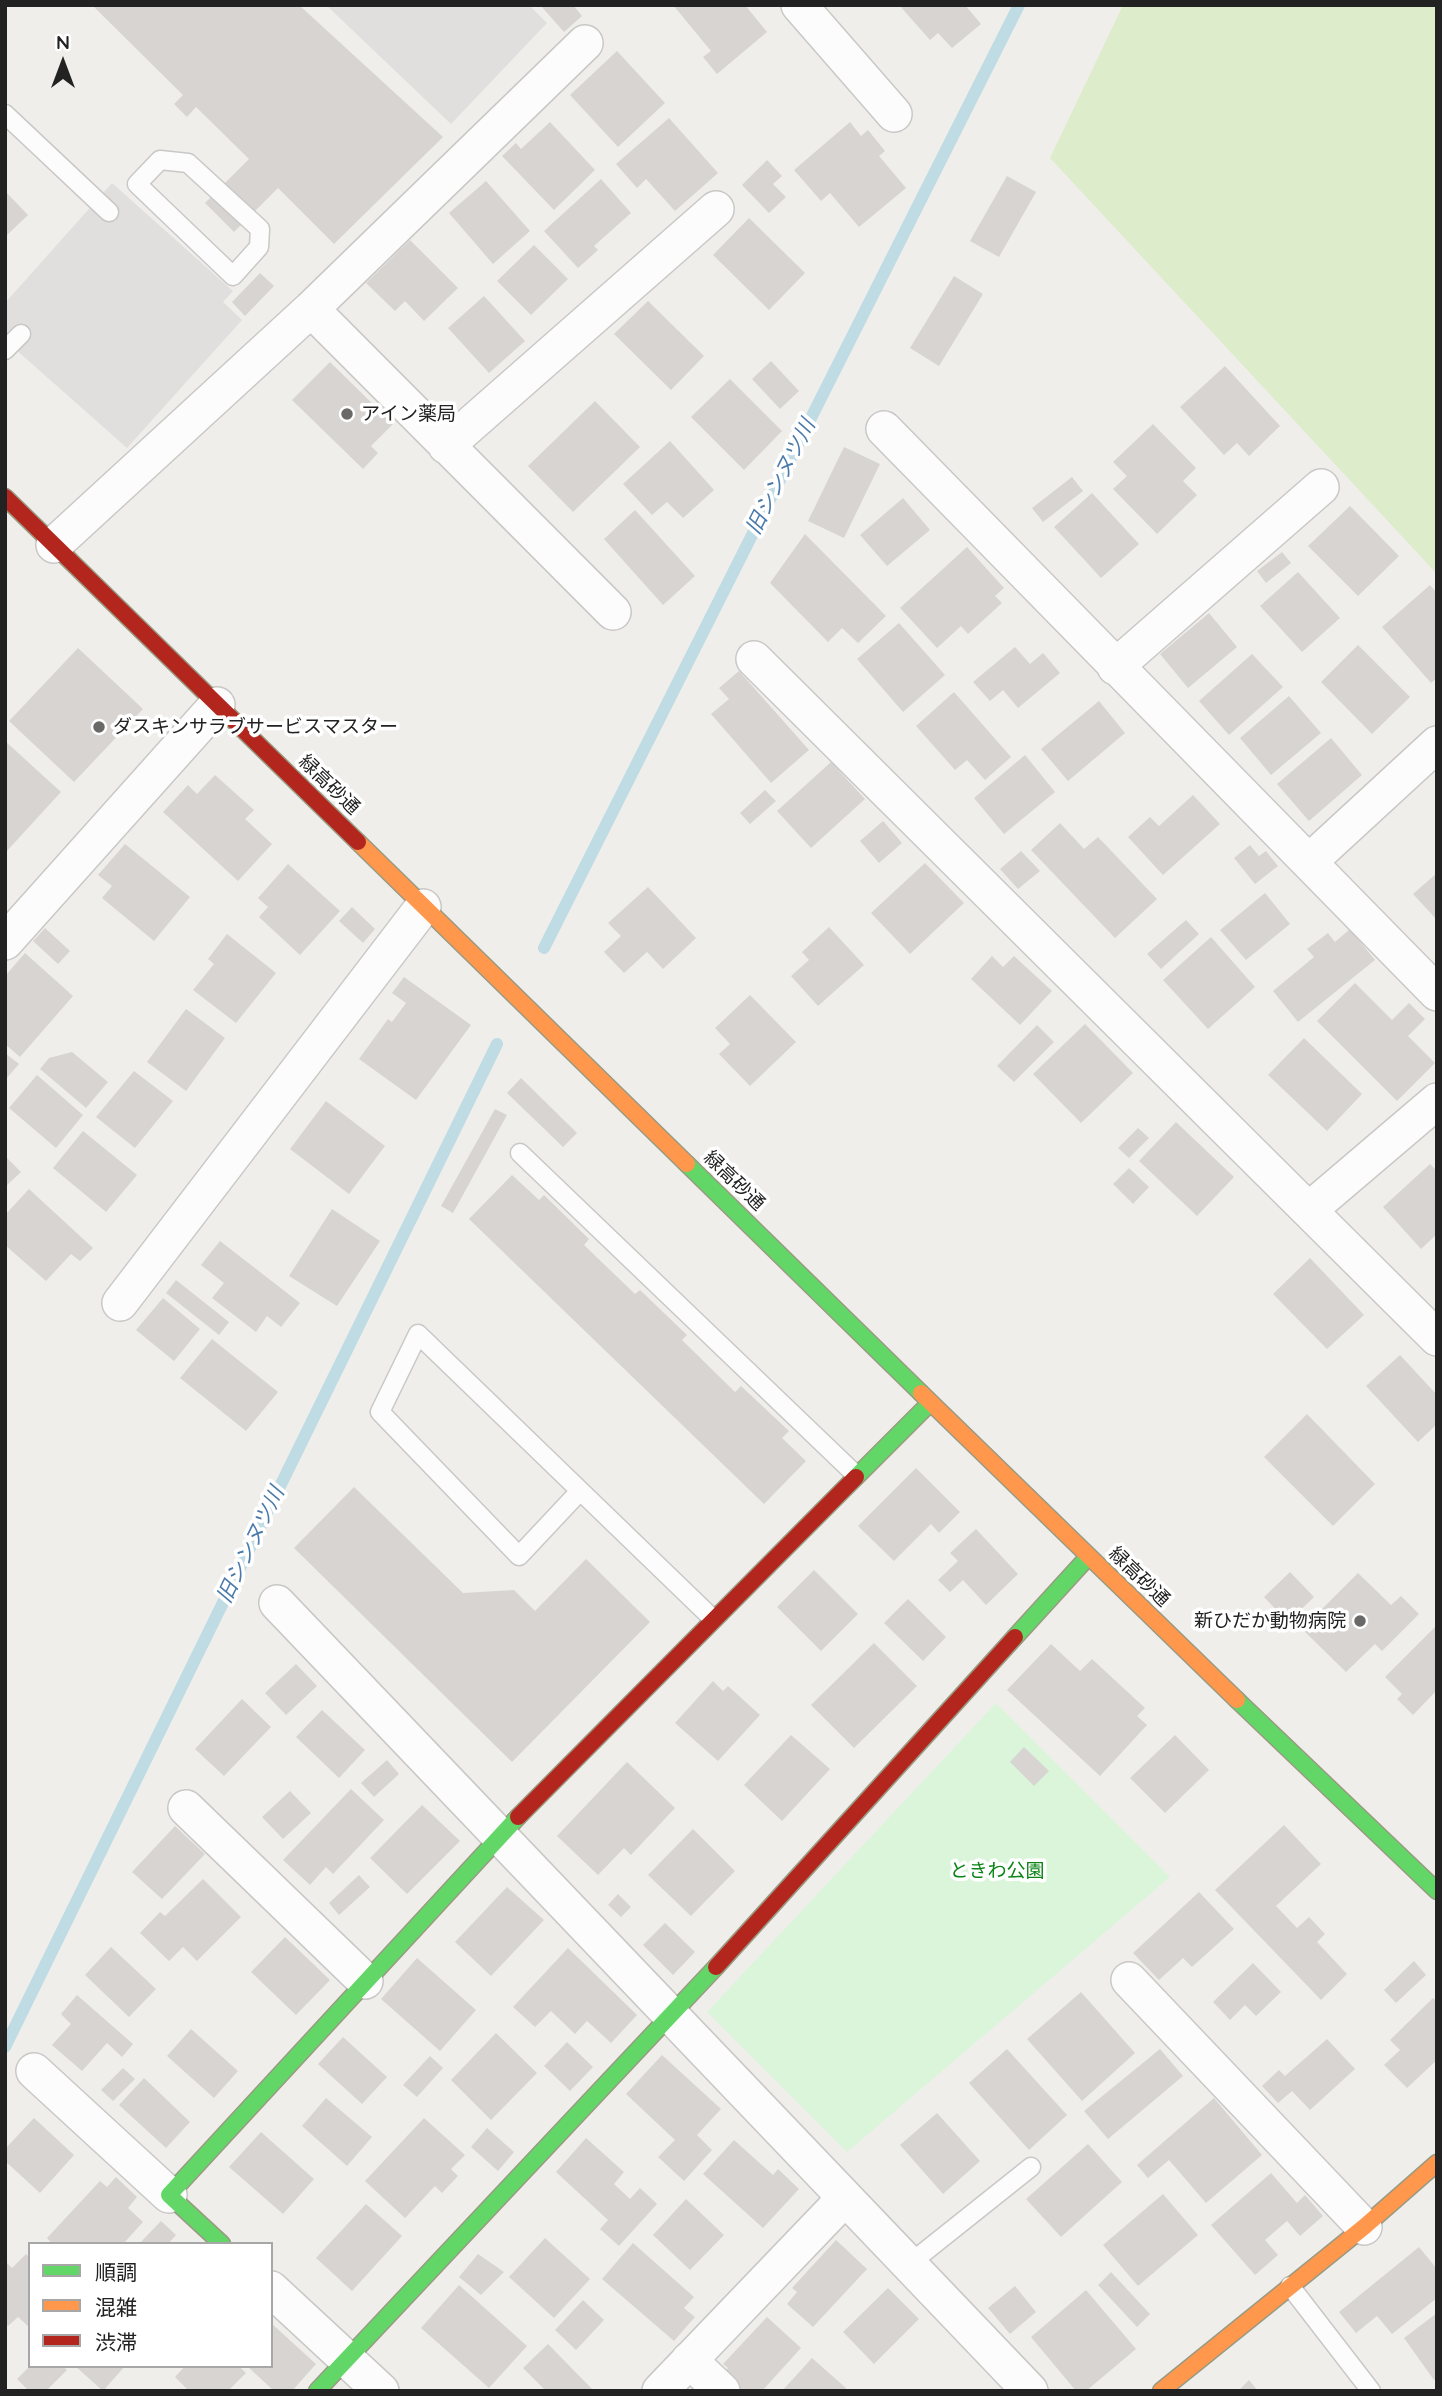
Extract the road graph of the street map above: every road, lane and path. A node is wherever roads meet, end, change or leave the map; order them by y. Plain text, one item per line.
1 (799, 5) edge
2 (585, 43) dead end
3 (5, 114) edge
4 (894, 114) dead end
5 (716, 209) dead end
6 (109, 212) dead end
7 (233, 276) joint
8 (311, 309) junction
9 (21, 334) dead end
10 (5, 350) edge
11 (884, 429) dead end
12 (446, 446) junction
13 (1321, 487) dead end
14 (8, 504) edge
15 (54, 545) junction
16 (613, 612) dead end
17 (754, 659) dead end
18 (1115, 667) junction
19 (217, 705) junction
20 (1437, 744) edge
21 (1310, 861) junction
22 (424, 907) junction
23 (5, 942) edge
24 (1437, 993) edge
25 (1437, 1101) edge
26 (520, 1153) dead end
27 (1310, 1210) junction
28 (120, 1303) dead end
29 (1437, 1338) edge
30 (930, 1403) junction
31 (856, 1475) junction
32 (580, 1491) junction
33 (1088, 1557) junction
34 (277, 1603) dead end
35 (713, 1619) junction
36 (186, 1808) dead end
37 (500, 1835) junction
38 (1437, 1892) edge
39 (1129, 1980) dead end
40 (365, 1981) junction
41 (672, 2015) junction
42 (34, 2071) dead end
43 (1437, 2163) edge
44 (1031, 2166) dead end
45 (169, 2195) junction
46 (844, 2199) junction
47 (1364, 2227) junction
48 (220, 2242) edge
49 (908, 2265) junction
50 (1290, 2286) junction
51 (273, 2291) edge
52 (347, 2359) junction
53 (689, 2360) junction
54 (317, 2391) edge
55 (381, 2391) edge
56 (660, 2391) edge
57 (722, 2391) edge
58 (1030, 2391) edge
59 (1161, 2391) edge
60 (1371, 2391) edge

1 - 4 street
2 - 8 street
3 - 6 lane
5 - 12 street
7 - 7 lane
8 - 12 street
8 - 15 street
9 - 10 lane
11 - 18 street
12 - 16 street
13 - 18 street
14 - 15 street, 緑高砂通
15 - 19 street, 緑高砂通
17 - 27 street
18 - 21 street
19 - 22 street, 緑高砂通
19 - 23 street
20 - 21 street
21 - 24 street
22 - 28 street
22 - 30 street, 緑高砂通
25 - 27 street
26 - 31 lane
27 - 29 street
30 - 31 street
30 - 33 street, 緑高砂通
31 - 35 street
32 - 32 lane
32 - 35 lane
33 - 38 street, 緑高砂通
33 - 41 street
34 - 37 street
35 - 37 street
36 - 40 street
37 - 40 street
37 - 41 street
39 - 47 street
40 - 45 street
41 - 46 street
41 - 52 street
42 - 45 street
43 - 47 street
44 - 49 lane
45 - 48 street
46 - 49 street
46 - 53 street
47 - 50 street
49 - 58 street
50 - 59 street
50 - 60 lane
51 - 52 street
52 - 54 street
52 - 55 street
53 - 56 street
53 - 57 street

